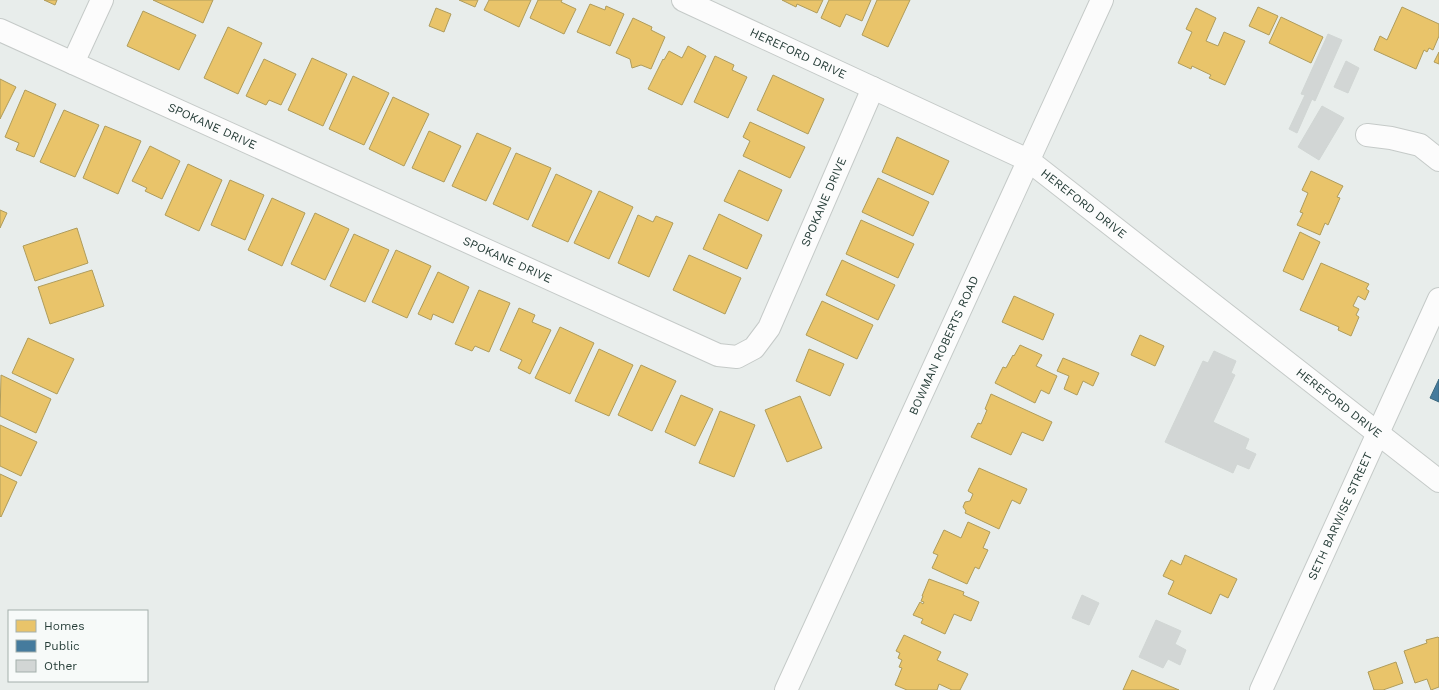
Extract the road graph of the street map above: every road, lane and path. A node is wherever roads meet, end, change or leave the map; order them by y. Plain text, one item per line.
1 (102, 0) edge
2 (684, 0) edge
3 (1102, 0) edge
4 (0, 30) edge
5 (73, 63) junction
6 (873, 88) junction
7 (1367, 135) dead end
8 (1028, 160) junction
9 (1439, 160) edge
10 (1439, 299) edge
11 (1378, 433) junction
12 (1439, 481) edge
13 (786, 690) edge
14 (1261, 690) edge

1 - 5 street
2 - 6 street, HEREFORD DRIVE
3 - 8 street, BOWMAN ROBERTS ROAD
4 - 5 street, SPOKANE DRIVE
5 - 6 street, SPOKANE DRIVE
6 - 8 street, HEREFORD DRIVE
7 - 9 street
8 - 11 street, HEREFORD DRIVE
8 - 13 street, BOWMAN ROBERTS ROAD
10 - 11 street, SETH BARWISE STREET
11 - 12 street, HEREFORD DRIVE
11 - 14 street, SETH BARWISE STREET

